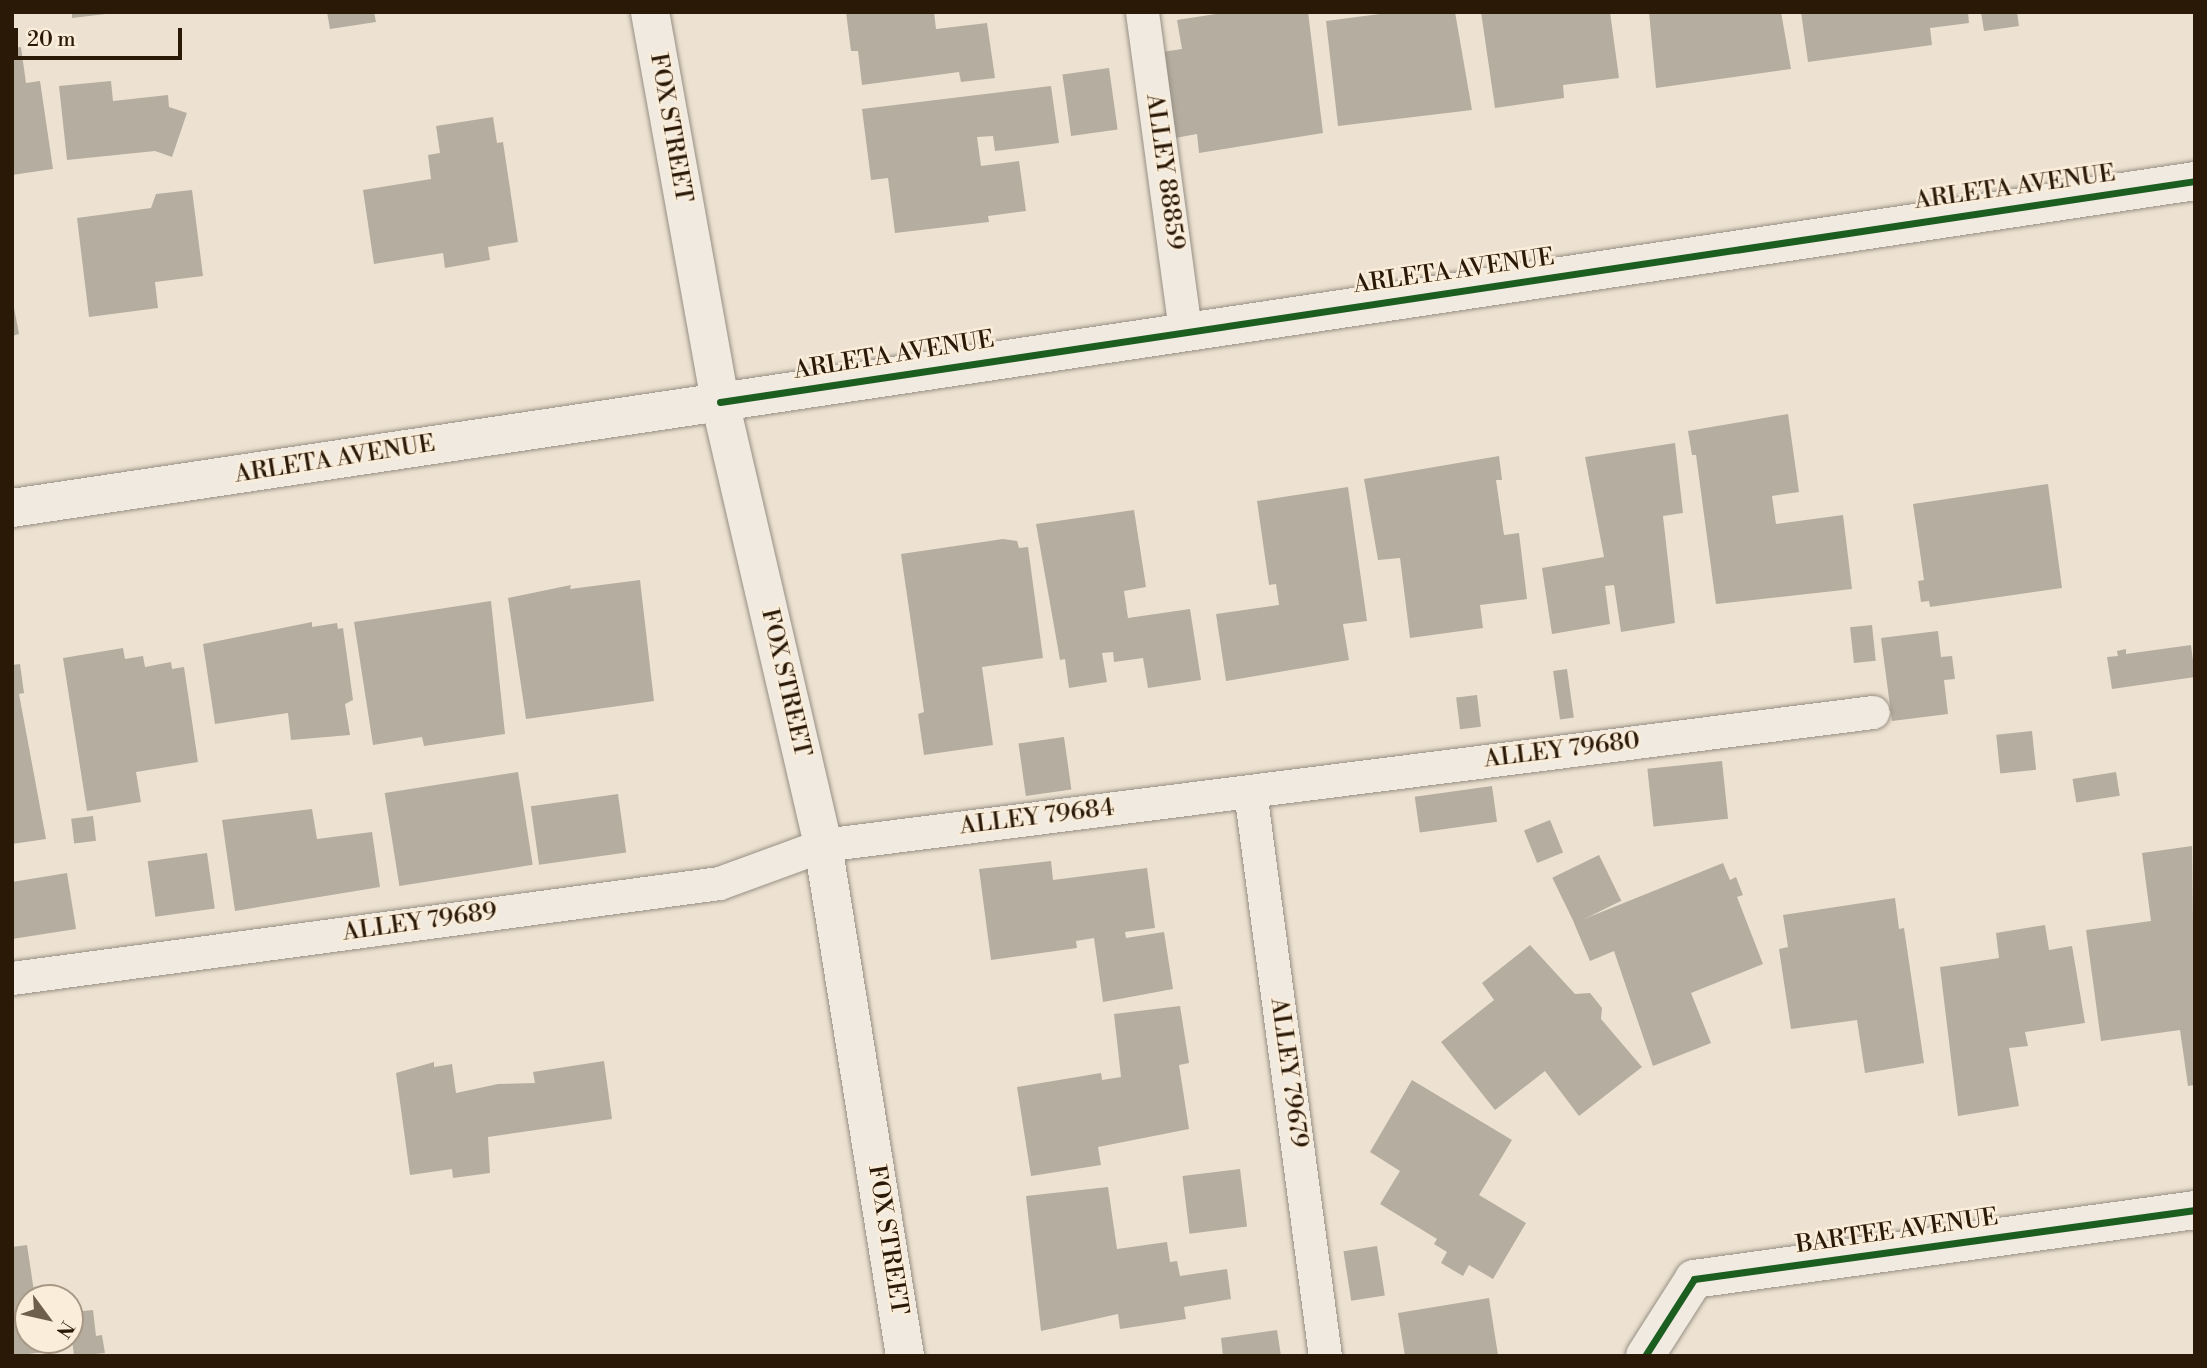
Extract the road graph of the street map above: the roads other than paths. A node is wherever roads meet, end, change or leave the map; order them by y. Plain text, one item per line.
1 (650, 12) edge
2 (1142, 12) edge
3 (2195, 181) edge
4 (1185, 332) junction
5 (720, 402) junction
6 (12, 508) edge
7 (1873, 712) dead end
8 (1250, 791) junction
9 (823, 845) junction
10 (12, 978) edge
11 (2195, 1210) edge
12 (905, 1356) edge
13 (1325, 1356) edge
14 (1645, 1356) edge

1 - 5 main road, FOX STREET
2 - 4 lane, ALLEY 88859
3 - 4 main road, ARLETA AVENUE
4 - 5 main road, ARLETA AVENUE
5 - 6 main road, ARLETA AVENUE
5 - 9 main road, FOX STREET
7 - 8 lane, ALLEY 79680
8 - 9 lane, ALLEY 79684
8 - 13 lane, ALLEY 79679
9 - 10 lane, ALLEY 79689
9 - 12 main road, FOX STREET
11 - 14 main road, BARTEE AVENUE

